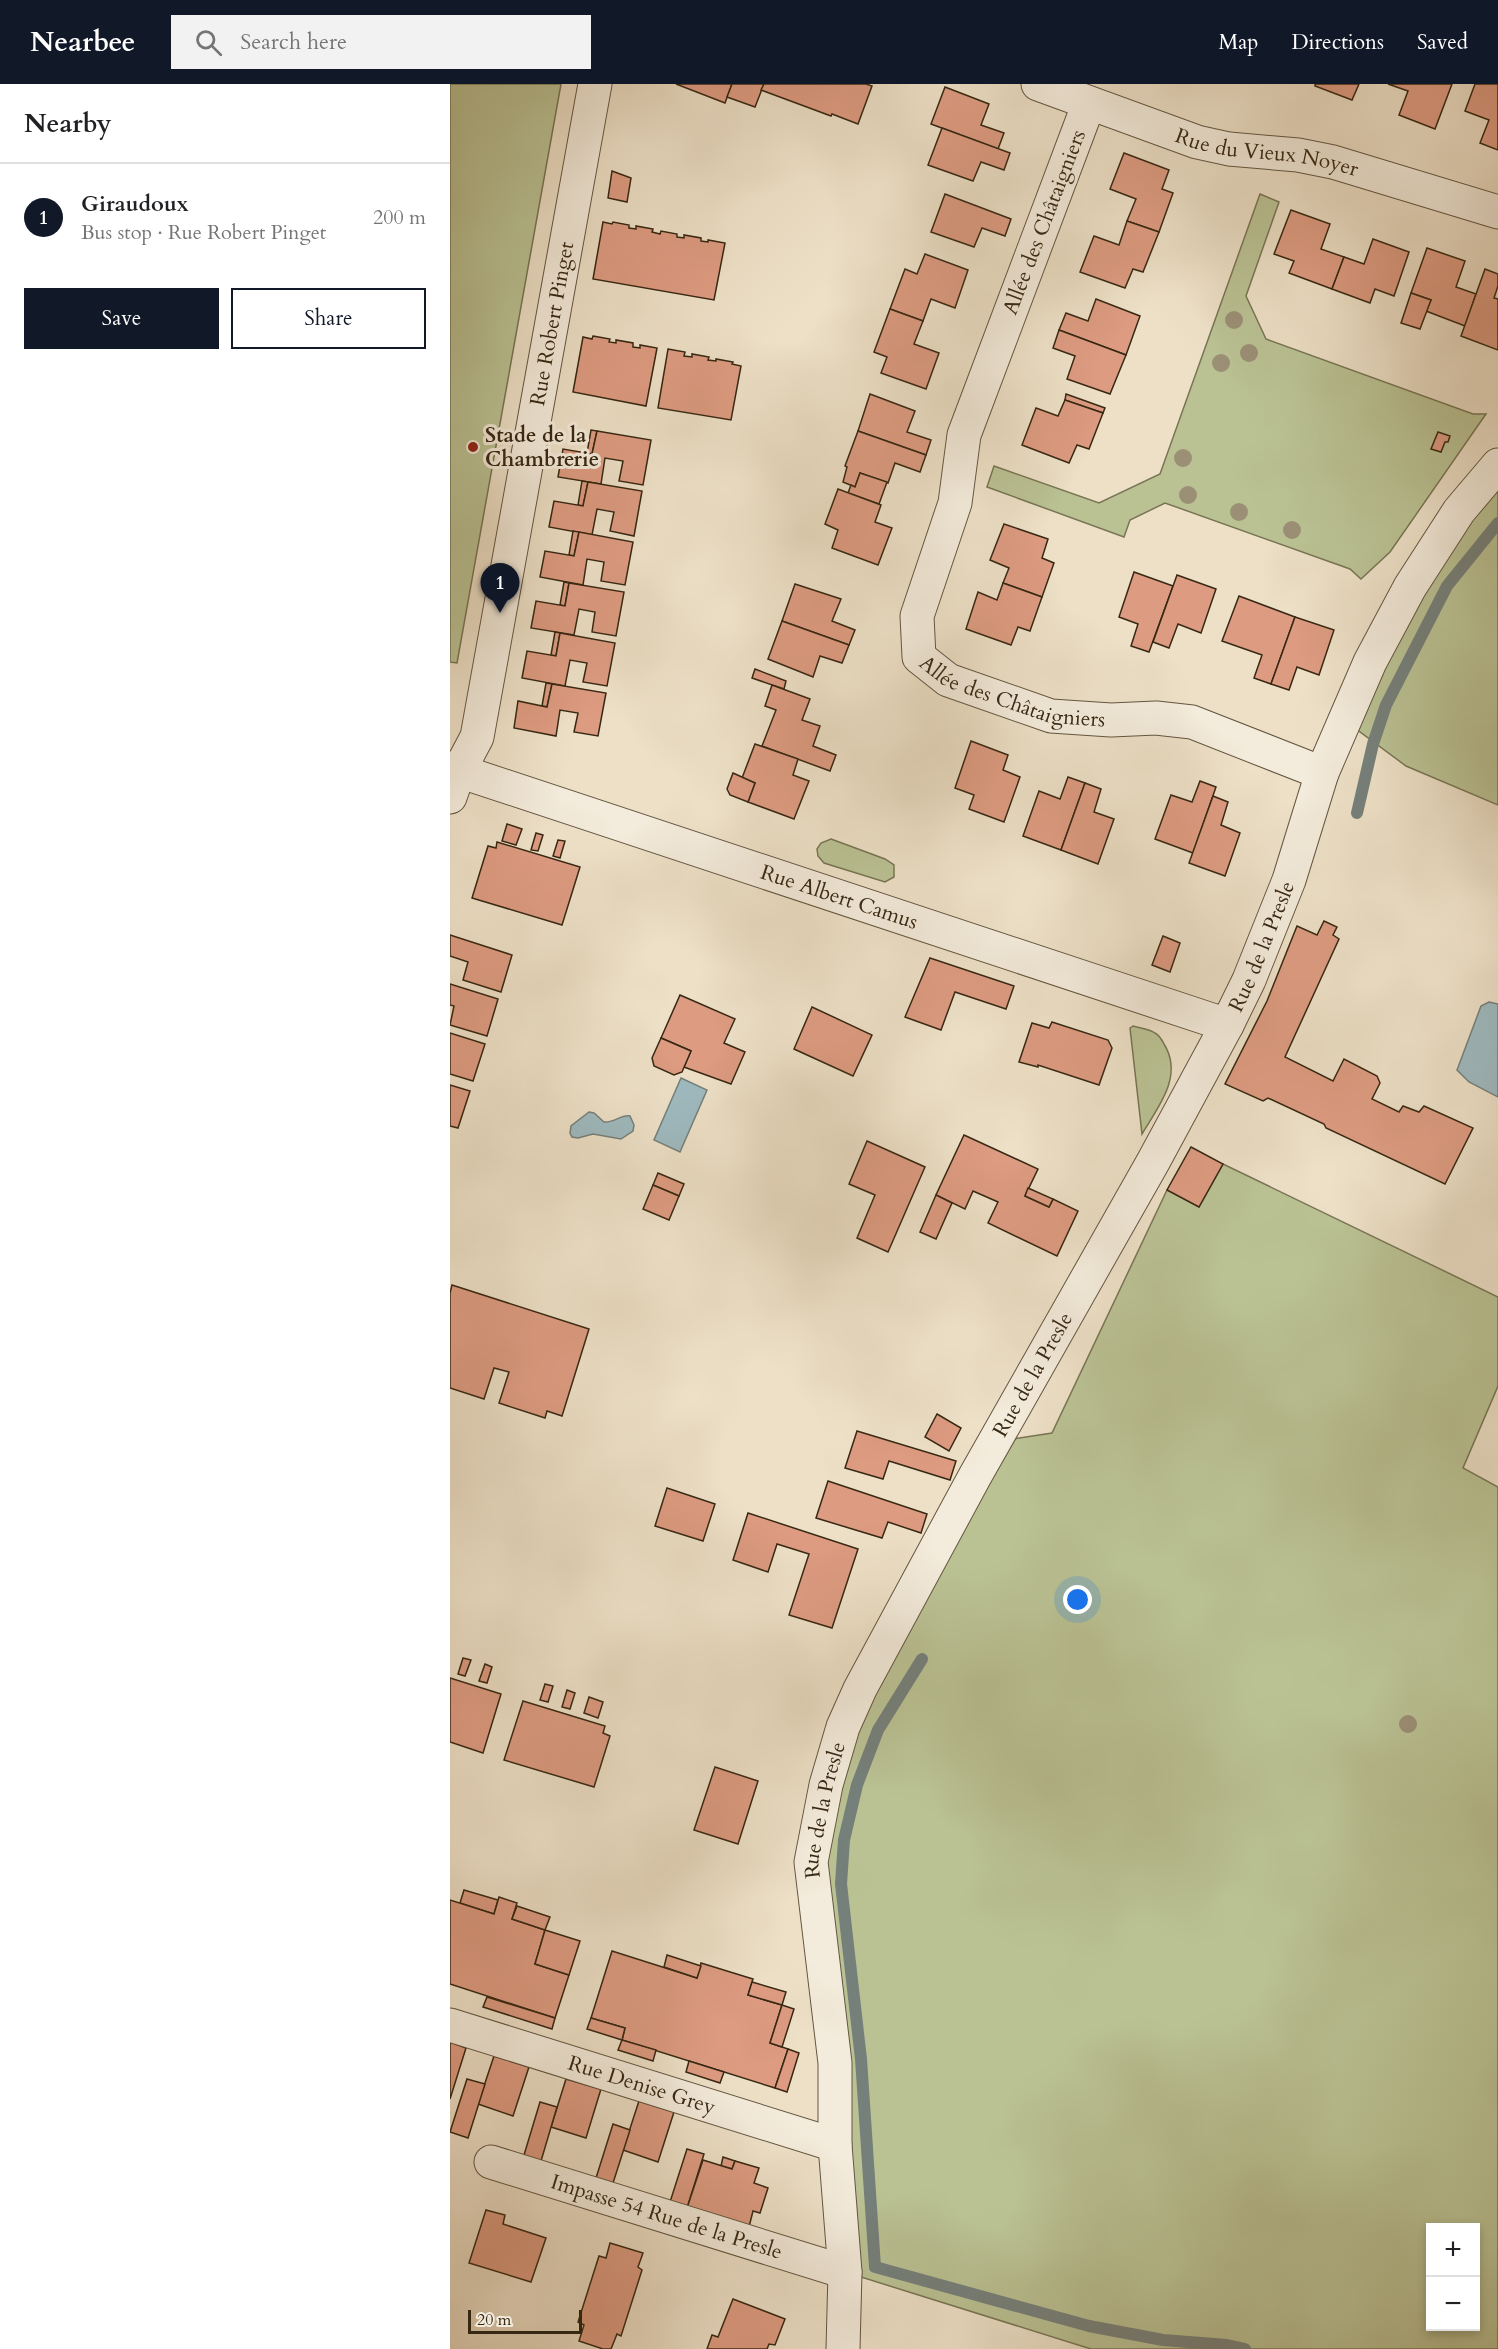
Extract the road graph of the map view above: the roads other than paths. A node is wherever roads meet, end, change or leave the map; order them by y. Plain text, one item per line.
1 (595, 84) edge
2 (1038, 84) edge
3 (1089, 103) junction
4 (1498, 212) edge
5 (1498, 465) edge
6 (1322, 773) junction
7 (453, 779) edge
8 (1227, 1025) junction
9 (450, 2025) edge
10 (835, 2145) junction
11 (491, 2162) dead end
12 (845, 2272) junction
13 (843, 2349) edge

1 - 7 street, Rue Robert Pinget
2 - 3 street, Rue du Vieux Noyer
3 - 4 street, Rue du Vieux Noyer
3 - 6 street, Allée des Châtaigniers
5 - 6 street, Rue de la Presle
6 - 8 street, Rue de la Presle
7 - 8 street, Rue Albert Camus
8 - 10 street, Rue de la Presle
9 - 10 street, Rue Denise Grey
10 - 12 street, Rue de la Presle
11 - 12 street, Impasse 54 Rue de la Presle
12 - 13 street, Rue de la Presle

